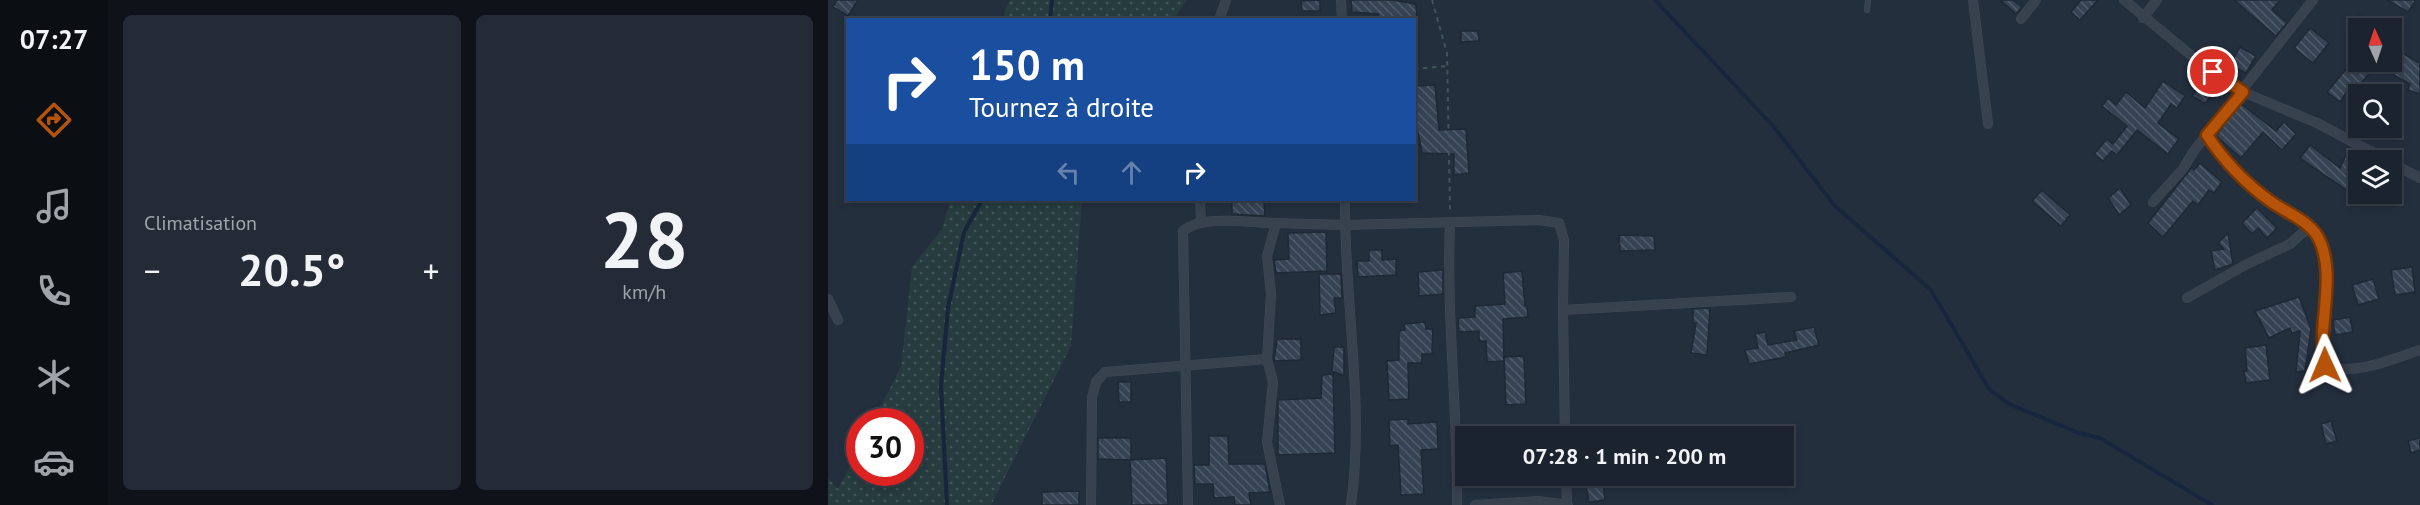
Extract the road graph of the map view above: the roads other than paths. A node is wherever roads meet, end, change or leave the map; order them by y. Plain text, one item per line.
1 (1226, 0) edge
2 (1341, 0) edge
3 (1868, 0) edge
4 (1973, 0) edge
5 (2036, 0) edge
6 (2124, 0) edge
7 (2157, 0) edge
8 (2313, 0) edge
9 (1867, 10) dead end
10 (1220, 18) edge
11 (1342, 18) edge
12 (2143, 18) junction
13 (2021, 19) dead end
14 (2243, 92) junction
15 (1988, 124) dead end
16 (2207, 135) junction
17 (2368, 150) edge
18 (2402, 169) edge
19 (2420, 178) edge
20 (1200, 201) edge
21 (1345, 201) edge
22 (2153, 202) dead end
23 (1201, 222) junction
24 (1450, 222) junction
25 (1276, 223) junction
26 (1345, 225) junction
27 (2309, 227) junction
28 (1791, 297) dead end
29 (2187, 298) dead end
30 (828, 299) edge
31 (1563, 310) junction
32 (838, 320) dead end
33 (2420, 350) edge
34 (1267, 359) junction
35 (1185, 367) junction
36 (1565, 426) edge
37 (1567, 486) edge
38 (1568, 504) edge
39 (1091, 505) edge
40 (1188, 505) edge
41 (1280, 505) edge
42 (1351, 505) edge
43 (1457, 505) edge
44 (1475, 505) edge

1 - 10 street
2 - 11 street
3 - 9 lane
4 - 15 street
5 - 13 street
6 - 12 street
7 - 12 street
8 - 14 street
12 - 14 street
14 - 16 street
14 - 17 street
16 - 22 street
16 - 27 street
18 - 19 street
20 - 23 street
21 - 26 street
23 - 25 street
23 - 35 street
24 - 26 street
24 - 31 street
24 - 43 street
25 - 26 street
25 - 34 street
26 - 42 street
27 - 29 street
27 - 33 street
28 - 31 street
30 - 32 street
31 - 36 street
34 - 35 street
34 - 41 street
35 - 39 street
35 - 40 street
37 - 38 street
38 - 44 street

